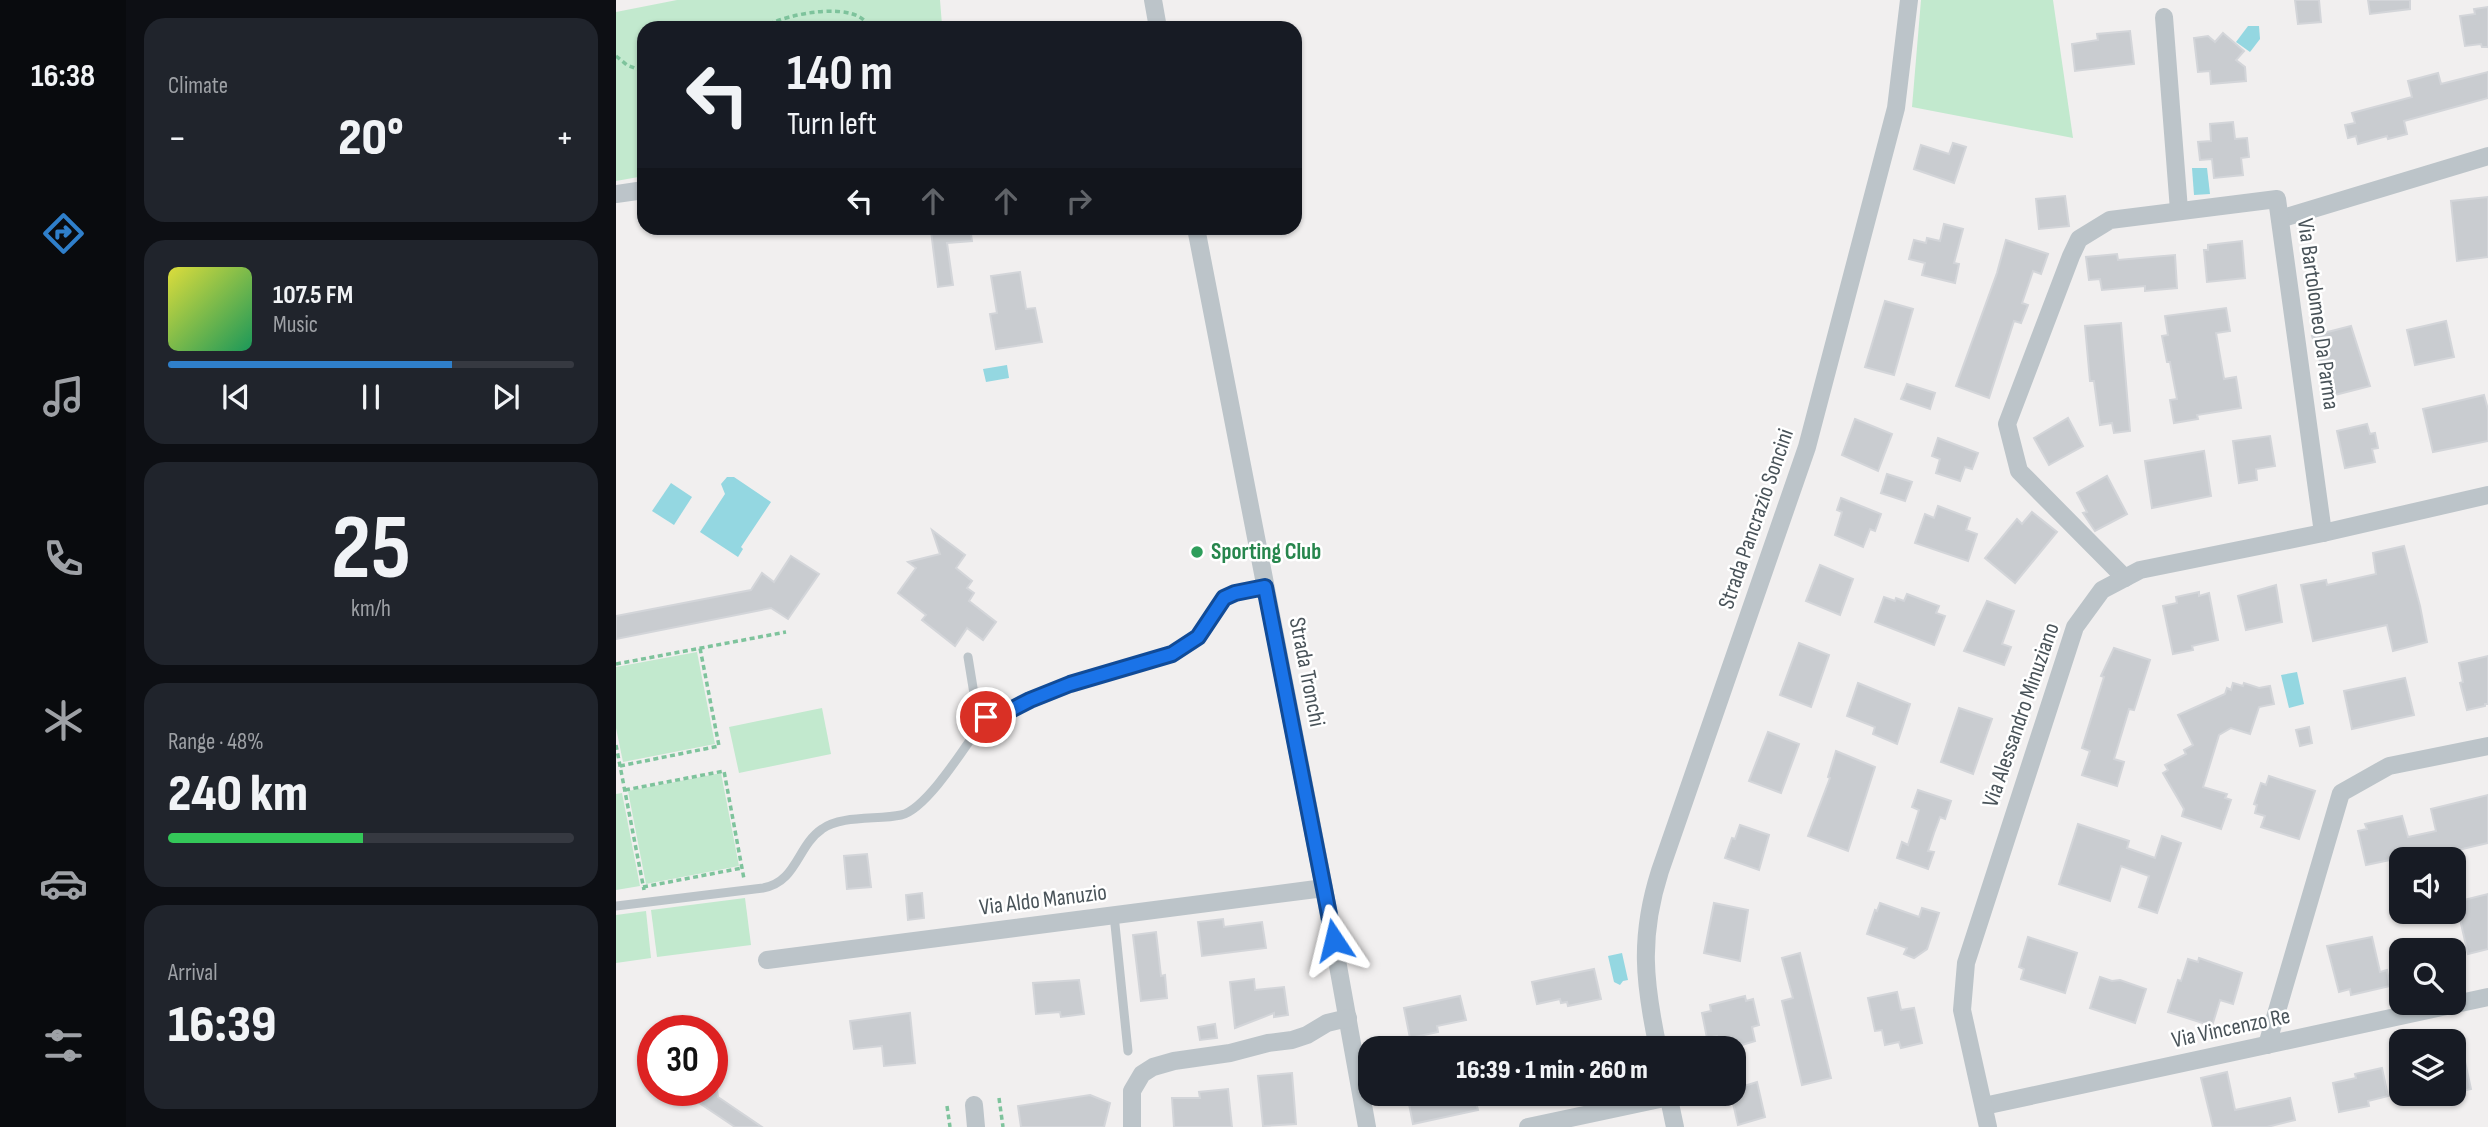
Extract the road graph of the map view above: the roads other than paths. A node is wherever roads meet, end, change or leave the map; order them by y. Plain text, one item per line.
1 (1153, 0) edge
2 (1909, 0) edge
3 (2164, 17) dead end
4 (1157, 21) edge
5 (2488, 156) edge
6 (637, 191) edge
7 (616, 194) edge
8 (2179, 209) junction
9 (2280, 219) junction
10 (1197, 235) edge
11 (2488, 495) edge
12 (2323, 533) junction
13 (2124, 578) junction
14 (1265, 587) junction
15 (968, 657) dead end
16 (986, 717) junction
17 (2488, 746) edge
18 (1324, 888) junction
19 (616, 906) edge
20 (1114, 915) junction
21 (767, 960) dead end
22 (2488, 997) edge
23 (1348, 1018) junction
24 (1656, 1036) edge
25 (2267, 1045) junction
26 (1128, 1051) dead end
27 (974, 1105) dead end
28 (1624, 1106) edge
29 (1671, 1106) edge
30 (1984, 1106) junction
31 (976, 1127) edge
32 (1132, 1127) edge
33 (1367, 1127) edge
34 (1528, 1127) edge
35 (1675, 1127) edge
36 (1988, 1127) edge

1 - 4 street
2 - 24 street, Strada Pancrazio Soncini
3 - 8 street
5 - 9 street
6 - 7 street
8 - 9 street, Via Bartolomeo Da Parma
8 - 13 street, Via Bartolomeo Da Parma
9 - 12 street, Via Bartolomeo Da Parma
10 - 14 street, Strada Tronchi
11 - 12 street, Via Alessandro Minuziano
12 - 13 street, Via Alessandro Minuziano
13 - 30 street, Via Alessandro Minuziano
14 - 16 lane
14 - 18 street, Strada Tronchi
15 - 16 lane
16 - 19 lane
17 - 25 street
18 - 20 street, Via Aldo Manuzio
18 - 23 street, Strada Tronchi
20 - 21 street, Via Aldo Manuzio
20 - 26 lane
22 - 25 street, Via Vincenzo Re
23 - 32 street
23 - 33 street, Strada Tronchi
25 - 30 street, Via Vincenzo Re
27 - 31 street
28 - 34 street
29 - 35 street
30 - 36 street, Via Alessandro Minuziano

